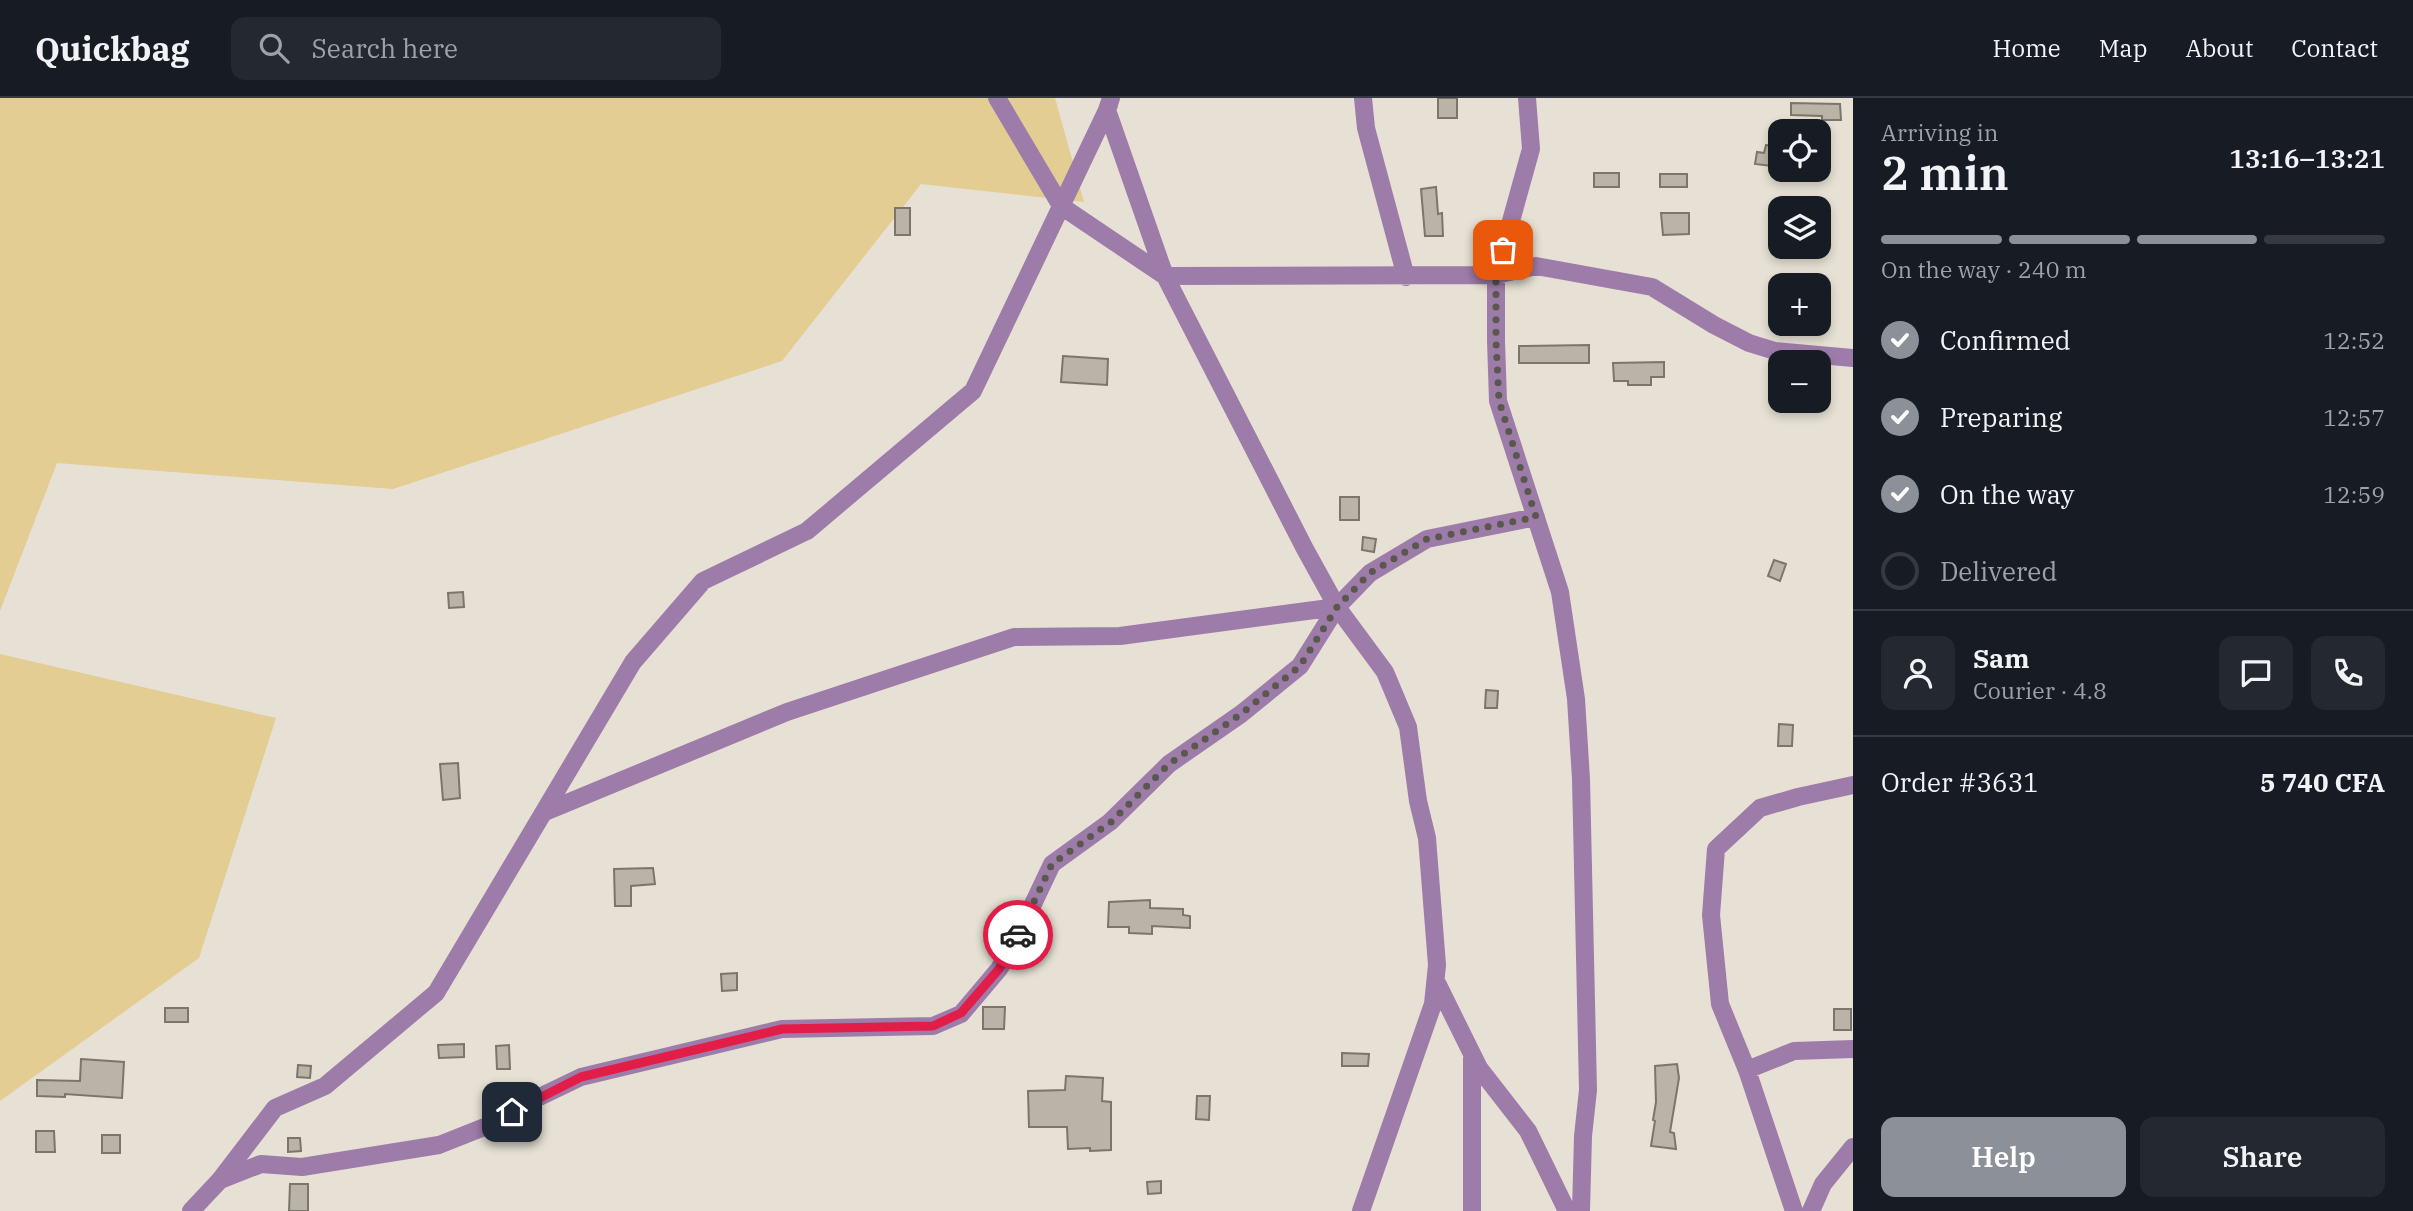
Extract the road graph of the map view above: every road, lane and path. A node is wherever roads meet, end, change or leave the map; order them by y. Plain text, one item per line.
1 (998, 98) edge
2 (1363, 98) edge
3 (1527, 98) edge
4 (1109, 102) edge
5 (1061, 206) junction
6 (1496, 275) junction
7 (1166, 276) junction
8 (1406, 277) junction
9 (1853, 358) edge
10 (1536, 517) junction
11 (1337, 607) junction
12 (1853, 785) edge
13 (545, 812) junction
14 (1437, 984) junction
15 (1853, 1049) edge
16 (1472, 1054) junction
17 (1747, 1070) junction
18 (1853, 1147) edge
19 (220, 1180) junction
20 (191, 1211) edge
21 (1361, 1211) edge
22 (1472, 1211) edge
23 (1567, 1211) edge
24 (1581, 1211) edge
25 (1794, 1211) edge
26 (1811, 1211) edge

1 - 5 street
2 - 8 street
3 - 6 street
4 - 5 street
4 - 7 street
5 - 7 street
5 - 13 street
6 - 8 street
6 - 9 street
6 - 10 street
7 - 8 street
7 - 11 street
10 - 11 street
10 - 24 street
11 - 13 street
11 - 14 street
11 - 19 street
12 - 17 street
13 - 19 street
14 - 16 street
14 - 21 street
15 - 17 street
16 - 22 street
16 - 23 street
17 - 25 street
18 - 26 street
19 - 20 street

